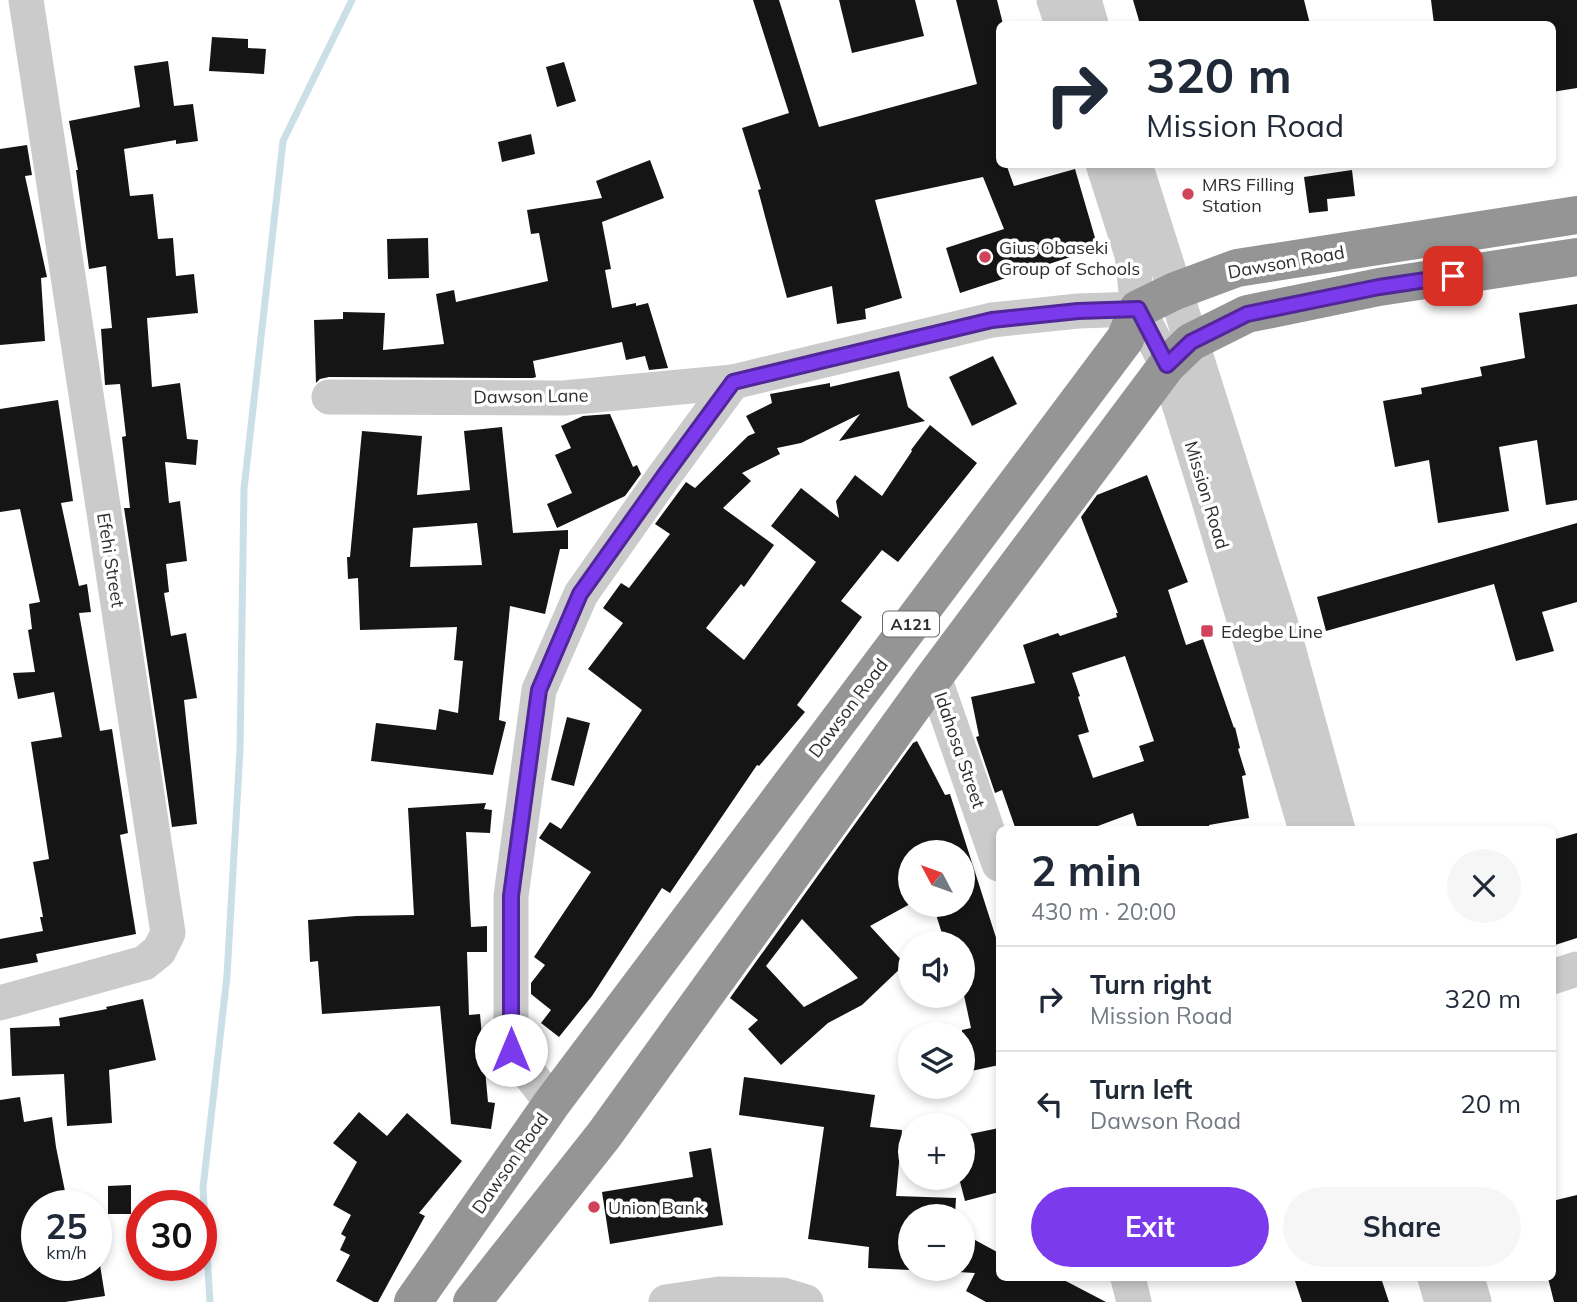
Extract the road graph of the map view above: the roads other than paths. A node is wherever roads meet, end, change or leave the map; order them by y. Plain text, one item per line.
1 (26, 0) edge
2 (1054, 0) edge
3 (1084, 0) edge
4 (1061, 21) edge
5 (1090, 21) edge
6 (1104, 168) edge
7 (1136, 168) edge
8 (1577, 215) edge
9 (1577, 257) edge
10 (1175, 291) junction
11 (1138, 309) junction
12 (1179, 354) junction
13 (733, 382) junction
14 (329, 397) dead end
15 (934, 677) junction
16 (1305, 826) edge
17 (1337, 826) edge
18 (996, 855) edge
19 (1577, 969) edge
20 (1556, 976) edge
21 (0, 1003) edge
22 (552, 1103) junction
23 (1129, 1281) edge
24 (1437, 1281) edge
25 (1468, 1281) edge
26 (413, 1302) edge
27 (472, 1302) edge
28 (666, 1302) edge
29 (806, 1302) edge
30 (1134, 1302) edge
31 (1442, 1302) edge
32 (1474, 1302) edge

1 - 21 street, Efehi Street
2 - 4 street
3 - 5 street
6 - 11 street, Mission Road
7 - 10 street, Mission Road
8 - 10 highway, Dawson Road
9 - 12 highway, A121
10 - 11 highway, Dawson Road
10 - 12 street, Mission Road
11 - 12 street, Mission Road
11 - 13 street, Dawson Lane
11 - 22 highway, Dawson Road / A121
12 - 15 highway, A121
12 - 16 street, Mission Road
12 - 17 street, Mission Road
13 - 14 street, Dawson Lane
13 - 22 street
15 - 18 street, Idahosa Street
15 - 27 highway, A121
19 - 20 street
22 - 26 highway, Dawson Road / A121
23 - 30 street
24 - 31 street
25 - 32 street
28 - 29 street

